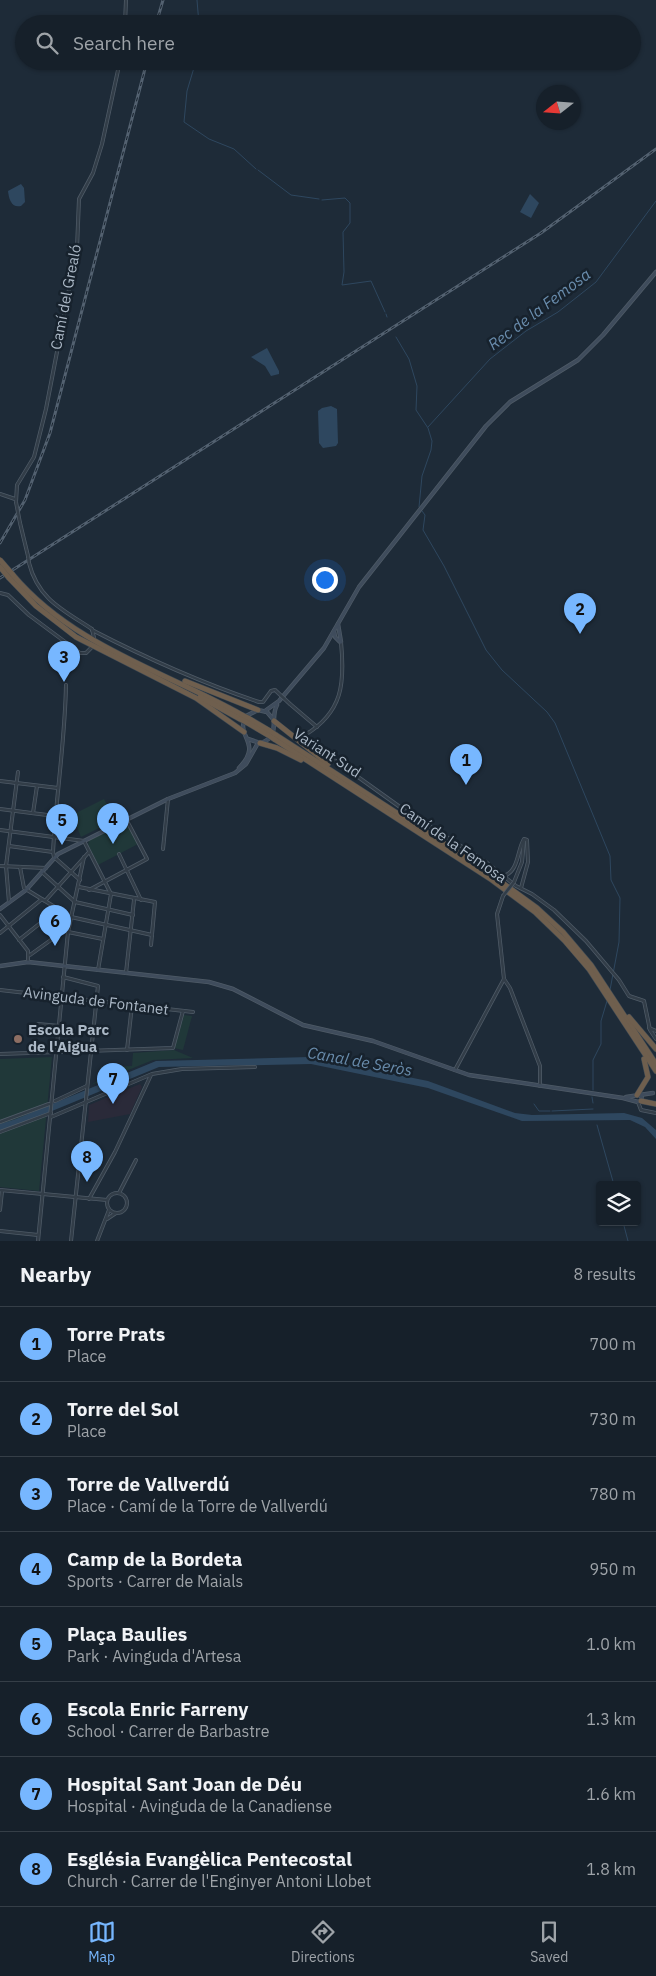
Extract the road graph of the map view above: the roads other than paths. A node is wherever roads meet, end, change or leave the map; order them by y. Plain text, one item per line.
1 (126, 0) edge
2 (125, 15) edge
3 (118, 70) edge
4 (656, 272) edge
5 (0, 494) edge
6 (15, 500) junction
7 (0, 560) edge
8 (0, 567) edge
9 (11, 577) junction
10 (0, 593) edge
11 (338, 624) junction
12 (92, 630) junction
13 (333, 633) junction
14 (339, 634) junction
15 (94, 638) dead end
16 (336, 638) junction
17 (341, 642) junction
18 (326, 644) junction
19 (91, 648) dead end
20 (106, 648) junction
21 (148, 672) junction
22 (66, 685) dead end
23 (279, 701) junction
24 (261, 711) junction
25 (241, 717) junction
26 (273, 720) junction
27 (317, 727) junction
28 (244, 732) junction
29 (275, 737) junction
30 (248, 738) junction
31 (259, 743) junction
32 (249, 752) junction
33 (244, 766) junction
34 (18, 772) dead end
35 (233, 773) junction
36 (0, 781) edge
37 (16, 783) junction
38 (37, 786) junction
39 (58, 788) junction
40 (169, 798) junction
41 (371, 801) junction
42 (0, 809) edge
43 (392, 809) junction
44 (13, 811) junction
45 (33, 813) junction
46 (55, 816) junction
47 (126, 819) junction
48 (0, 830) edge
49 (10, 831) junction
50 (54, 837) junction
51 (524, 839) junction
52 (73, 840) junction
53 (84, 841) junction
54 (75, 845) junction
55 (9, 846) junction
56 (163, 849) dead end
57 (53, 852) junction
58 (89, 852) junction
59 (119, 854) dead end
60 (54, 857) junction
61 (84, 857) junction
62 (0, 866) edge
63 (6, 866) junction
64 (20, 867) junction
65 (46, 868) junction
66 (126, 870) junction
67 (42, 872) junction
68 (71, 872) junction
69 (504, 876) junction
70 (80, 880) junction
71 (104, 881) junction
72 (58, 886) junction
73 (78, 887) junction
74 (521, 888) junction
75 (26, 890) junction
76 (89, 890) junction
77 (111, 894) junction
78 (134, 899) junction
79 (43, 900) junction
80 (141, 900) junction
81 (9, 902) junction
82 (75, 902) junction
83 (0, 909) edge
84 (58, 909) junction
85 (109, 909) junction
86 (0, 915) edge
87 (133, 915) junction
88 (72, 918) junction
89 (106, 925) junction
90 (9, 926) junction
91 (69, 927) junction
92 (132, 931) junction
93 (68, 932) junction
94 (0, 933) edge
95 (152, 935) junction
96 (103, 939) junction
97 (20, 940) junction
98 (151, 945) dead end
99 (29, 956) junction
100 (28, 962) junction
101 (0, 966) edge
102 (64, 966) junction
103 (98, 970) junction
104 (126, 973) junction
105 (63, 977) junction
106 (504, 979) junction
107 (604, 985) junction
108 (0, 990) edge
109 (61, 998) junction
110 (96, 1002) junction
111 (132, 1006) junction
112 (618, 1006) junction
113 (184, 1011) junction
114 (193, 1012) dead end
115 (38, 1024) dead end
116 (59, 1026) junction
117 (649, 1028) junction
118 (628, 1030) junction
119 (656, 1031) edge
120 (656, 1039) edge
121 (656, 1049) edge
122 (127, 1050) junction
123 (92, 1051) junction
124 (56, 1052) junction
125 (0, 1054) edge
126 (656, 1064) edge
127 (255, 1067) dead end
128 (455, 1071) junction
129 (656, 1071) edge
130 (152, 1074) junction
131 (140, 1079) junction
132 (146, 1084) junction
133 (87, 1086) junction
134 (540, 1086) junction
135 (655, 1092) edge
136 (639, 1099) junction
137 (52, 1102) junction
138 (86, 1102) junction
139 (656, 1104) edge
140 (656, 1113) edge
141 (51, 1115) junction
142 (0, 1122) edge
143 (0, 1132) edge
144 (136, 1160) dead end
145 (1, 1191) edge
146 (118, 1192) junction
147 (42, 1194) junction
148 (76, 1198) junction
149 (89, 1199) junction
150 (107, 1200) junction
151 (109, 1208) junction
152 (0, 1210) edge
153 (116, 1213) junction
154 (106, 1220) junction
155 (0, 1230) edge
156 (38, 1235) junction
157 (38, 1241) edge
158 (71, 1241) edge
159 (97, 1241) edge

1 - 2 street
3 - 6 street, Camí del Grealó
4 - 11 main road
5 - 6 street
6 - 12 street, bridge
7 - 9 highway, bridge
8 - 9 highway, bridge
9 - 20 highway, Variant Sud
9 - 21 highway
10 - 19 street
11 - 13 main road
11 - 14 main road
12 - 15 street
12 - 27 street, bridge
13 - 14 main road
13 - 16 main road
13 - 18 main road
14 - 17 main road
16 - 17 main road
16 - 18 main road
17 - 27 street, Camí de la Femosa
18 - 23 main road
20 - 24 highway
20 - 25 highway, Variant Sud
21 - 25 highway, Variant Sud
21 - 28 highway
22 - 39 street
23 - 24 main road
23 - 26 main road
24 - 26 main road
24 - 28 main road
25 - 29 highway, Variant Sud, bridge
26 - 31 main road
26 - 43 highway
27 - 69 street, Camí de la Femosa
28 - 30 main road
29 - 41 highway, Variant Sud
29 - 43 highway, Variant Sud
30 - 31 main road
30 - 32 main road
31 - 33 main road
31 - 41 highway
32 - 33 main road
32 - 35 main road
33 - 35 main road
34 - 37 street
35 - 40 main road
36 - 37 street
37 - 38 street
37 - 44 street
38 - 39 street
38 - 45 street
39 - 46 street
40 - 47 main road
40 - 56 street
41 - 107 highway
42 - 44 street
43 - 107 highway, Variant Sud
44 - 45 street
44 - 49 street
45 - 46 street
46 - 50 street
47 - 53 main road
47 - 66 street
48 - 49 street
49 - 50 street
49 - 55 street
50 - 52 street
50 - 57 street
51 - 69 street
51 - 74 street
51 - 106 street, bridge
52 - 53 street
52 - 54 street
53 - 54 main road
53 - 58 street
54 - 60 main road
55 - 57 street
55 - 63 street
57 - 60 street
58 - 61 street
58 - 71 street
59 - 66 street
60 - 65 main road
60 - 68 street
61 - 68 street
61 - 70 street
62 - 63 street
63 - 64 street
63 - 81 street
64 - 65 street
64 - 75 street
65 - 67 main road
66 - 71 street
66 - 80 street
67 - 72 street
67 - 75 main road
68 - 70 street
68 - 72 street
69 - 74 street, Camí de la Femosa
70 - 73 street
71 - 76 street
71 - 77 street
72 - 79 street
72 - 82 street
73 - 76 street
73 - 82 street
74 - 117 street, Camí de la Femosa
75 - 79 street
75 - 81 main road
76 - 77 street
77 - 78 street
77 - 85 street
78 - 80 street
78 - 87 street
79 - 84 street
79 - 90 street
80 - 95 street
81 - 83 main road
82 - 85 street
82 - 88 street
84 - 88 street
84 - 97 street
85 - 87 street
85 - 89 street
86 - 90 street
87 - 92 street
88 - 89 street
88 - 91 street
89 - 92 street
89 - 96 street
90 - 94 street
90 - 97 street
91 - 93 street
91 - 99 street
92 - 95 street
92 - 104 street
93 - 96 street
93 - 102 street
95 - 98 street
96 - 103 street
97 - 99 street
99 - 100 street
100 - 101 main road
100 - 102 main road
102 - 103 main road
102 - 105 street
103 - 104 main road
104 - 128 main road
105 - 109 street
105 - 110 street
106 - 128 street
106 - 134 street
107 - 112 highway
107 - 112 highway
108 - 109 street, Avinguda de Fontanet
109 - 110 street, Avinguda de Fontanet
109 - 116 street
110 - 111 street, Avinguda de Fontanet
110 - 123 street
111 - 113 street, Avinguda de Fontanet
111 - 122 street
112 - 118 highway
112 - 121 highway
112 - 126 highway
113 - 114 street, Avinguda de Fontanet
113 - 122 street
115 - 116 street
116 - 124 street
117 - 119 street
117 - 120 street, Camí de la Femosa
118 - 129 highway
118 - 136 highway
122 - 123 street
123 - 124 street
123 - 133 street
124 - 125 street
124 - 137 street
127 - 130 street
128 - 134 main road
130 - 131 street
130 - 132 street
131 - 132 street
131 - 138 street
132 - 149 street
133 - 137 street
133 - 138 street
134 - 136 main road
135 - 136 main road
136 - 139 highway
136 - 140 street
137 - 141 street
137 - 142 street
138 - 141 street
138 - 148 street
141 - 143 street
141 - 147 street
144 - 146 street
145 - 147 street
145 - 152 street
146 - 150 street
146 - 153 street
147 - 148 street
147 - 156 street
148 - 149 street
148 - 158 street
149 - 150 street
150 - 151 street
151 - 153 street
151 - 154 street
153 - 154 street
154 - 159 street
155 - 156 street
156 - 157 street

